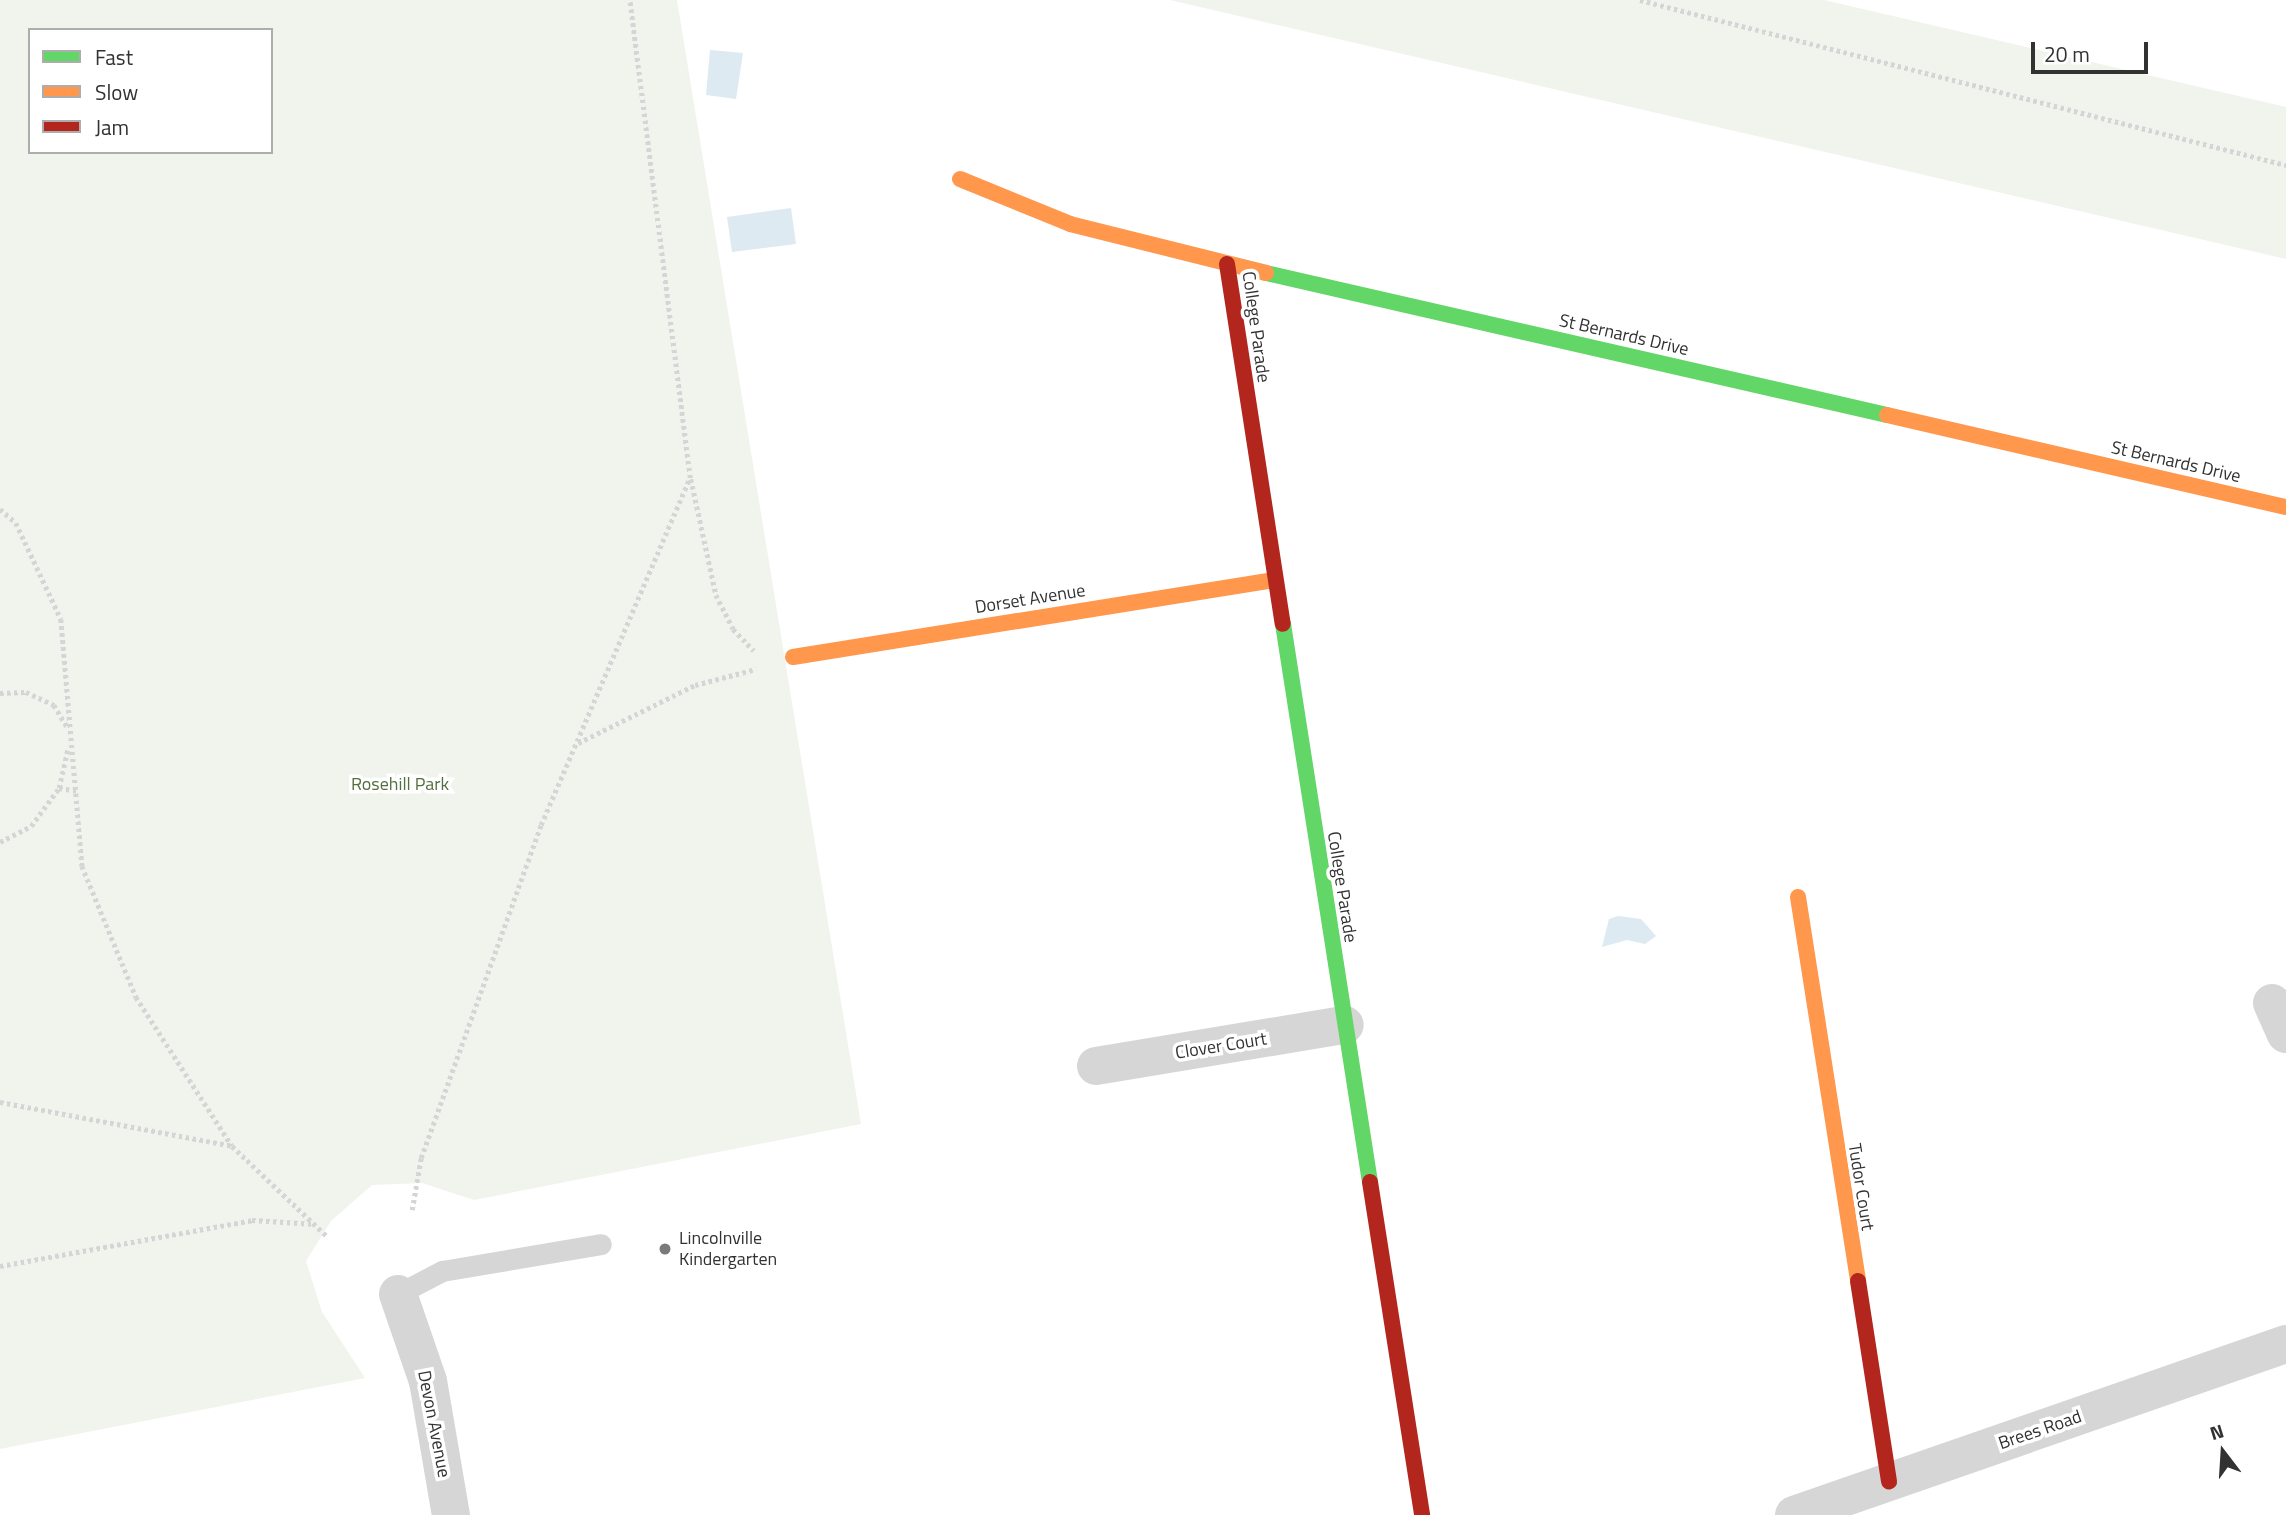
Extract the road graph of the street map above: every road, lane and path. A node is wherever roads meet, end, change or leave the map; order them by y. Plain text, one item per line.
1 (630, 0) edge
2 (1640, 0) edge
3 (2286, 165) edge
4 (960, 179) dead end
5 (1227, 264) junction
6 (691, 478) junction
7 (2286, 507) edge
8 (0, 509) edge
9 (1273, 580) junction
10 (767, 654) dead end
11 (793, 657) dead end
12 (771, 665) dead end
13 (0, 693) edge
14 (67, 727) junction
15 (577, 743) junction
16 (69, 744) junction
17 (59, 788) junction
18 (77, 791) junction
19 (0, 842) edge
20 (1798, 897) dead end
21 (1345, 1025) junction
22 (1097, 1066) dead end
23 (0, 1102) edge
24 (232, 1146) junction
25 (412, 1210) dead end
26 (315, 1224) junction
27 (327, 1236) dead end
28 (601, 1244) dead end
29 (0, 1266) edge
30 (398, 1294) joint
31 (2286, 1344) edge
32 (1889, 1482) junction
33 (451, 1515) edge
34 (1422, 1515) edge
35 (1794, 1515) edge

1 - 6 path
2 - 3 path
4 - 5 street, St Bernards Drive
5 - 7 street, St Bernards Drive
5 - 9 street, College Parade
6 - 10 path
6 - 15 path
8 - 14 path
9 - 11 street, Dorset Avenue
9 - 21 street, College Parade
12 - 15 path
13 - 14 path
14 - 16 path
15 - 25 path
16 - 17 path
16 - 18 path
17 - 18 path
17 - 19 path
18 - 24 path
20 - 32 street, Tudor Court
21 - 22 street, Clover Court
21 - 34 street, College Parade
23 - 24 path
24 - 26 path
26 - 27 path
26 - 29 path
28 - 30 lane
30 - 33 street, Devon Avenue
31 - 32 street, Brees Road
32 - 35 street, Brees Road

